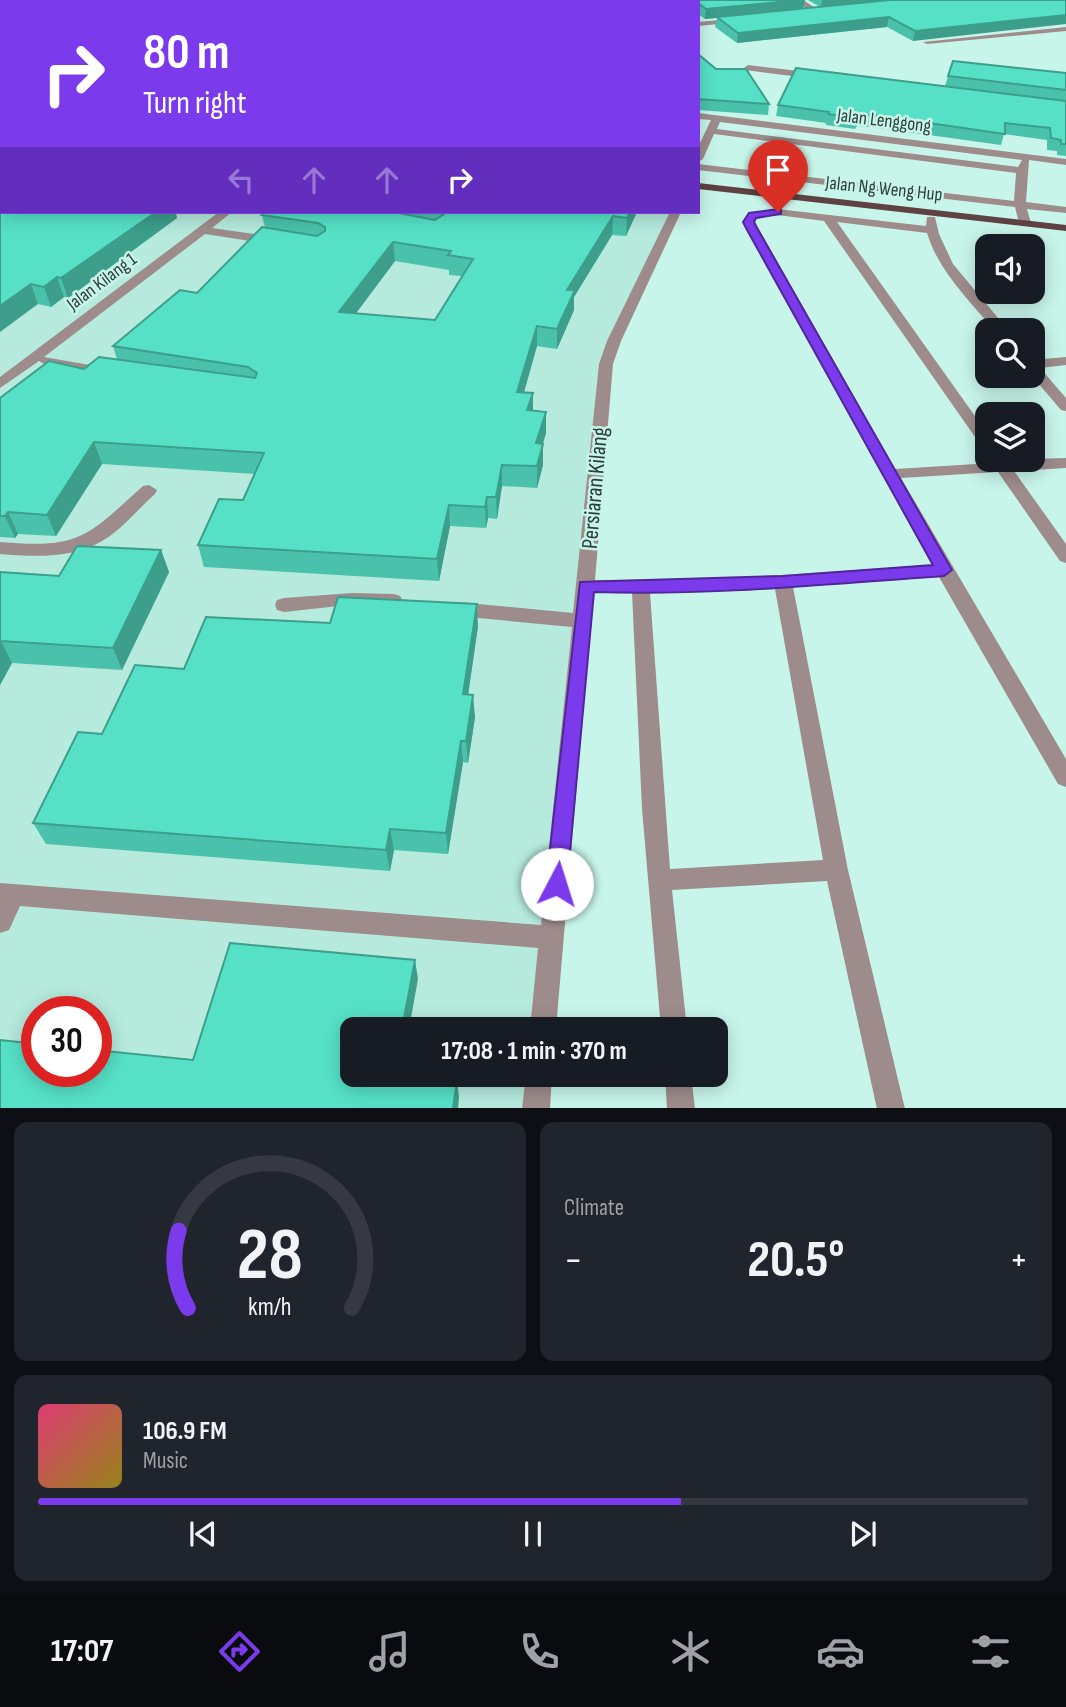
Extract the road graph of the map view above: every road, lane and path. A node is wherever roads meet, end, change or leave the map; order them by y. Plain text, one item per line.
1 (798, 0) edge
2 (832, 12) edge
3 (819, 13) junction
4 (806, 15) edge
5 (752, 19) edge
6 (700, 24) edge
7 (1066, 29) edge
8 (928, 42) edge
9 (748, 68) edge
10 (823, 77) edge
11 (700, 116) edge
12 (716, 117) junction
13 (712, 131) junction
14 (700, 155) edge
15 (1027, 157) junction
16 (1066, 162) edge
17 (700, 167) edge
18 (1022, 171) junction
19 (700, 186) edge
20 (1019, 205) junction
21 (1066, 210) edge
22 (931, 212) junction
23 (223, 214) edge
24 (674, 214) edge
25 (828, 218) junction
26 (1025, 223) junction
27 (1066, 228) edge
28 (202, 230) junction
29 (931, 230) junction
30 (285, 242) edge
31 (991, 318) edge
32 (32, 359) junction
33 (1066, 361) edge
34 (1045, 363) edge
35 (124, 374) edge
36 (1045, 381) edge
37 (0, 383) edge
38 (1066, 407) edge
39 (975, 427) edge
40 (1045, 463) edge
41 (1066, 463) edge
42 (975, 466) edge
43 (1007, 472) edge
44 (890, 474) junction
45 (149, 490) dead end
46 (0, 548) edge
47 (1066, 557) edge
48 (944, 570) junction
49 (783, 582) junction
50 (586, 586) junction
51 (641, 588) junction
52 (407, 603) edge
53 (284, 605) dead end
54 (433, 606) edge
55 (582, 621) junction
56 (1066, 778) edge
57 (836, 870) junction
58 (659, 880) junction
59 (7, 894) edge
60 (0, 922) edge
61 (552, 937) junction
62 (544, 1017) edge
63 (673, 1017) edge
64 (538, 1087) edge
65 (679, 1087) edge
66 (536, 1108) edge
67 (681, 1108) edge
68 (891, 1108) edge

1 - 3 street
2 - 3 street
3 - 4 street
5 - 6 street
7 - 8 street
9 - 10 street
11 - 12 street, Jalan Lenggong
12 - 13 street
12 - 15 street, Jalan Lenggong
13 - 14 street
13 - 18 street
15 - 16 street, Jalan Lenggong
15 - 18 street
17 - 20 street
18 - 20 street
19 - 22 main road, Jalan Ng Weng Hup
20 - 21 street
20 - 26 street
22 - 26 main road, Jalan Ng Weng Hup
22 - 29 street
23 - 28 street, Jalan Kilang 1
24 - 50 street, Persiaran Kilang
25 - 29 street
25 - 39 street
25 - 44 street
26 - 27 main road, Jalan Ng Weng Hup
28 - 30 street
28 - 32 street, Jalan Kilang 1
29 - 31 street
32 - 35 street
32 - 37 street, Jalan Kilang 1
33 - 34 street
36 - 38 street
40 - 41 street
42 - 44 street
43 - 47 street
44 - 48 street
45 - 46 street
48 - 49 street
48 - 56 street
49 - 51 street
49 - 57 street
50 - 51 street
50 - 55 street, Persiaran Kilang
51 - 58 street
52 - 53 street
54 - 55 street
55 - 61 street, Persiaran Kilang
57 - 58 street
57 - 68 street
58 - 63 street
59 - 60 street
59 - 61 street
61 - 62 street, Persiaran Kilang
64 - 66 street
65 - 67 street

